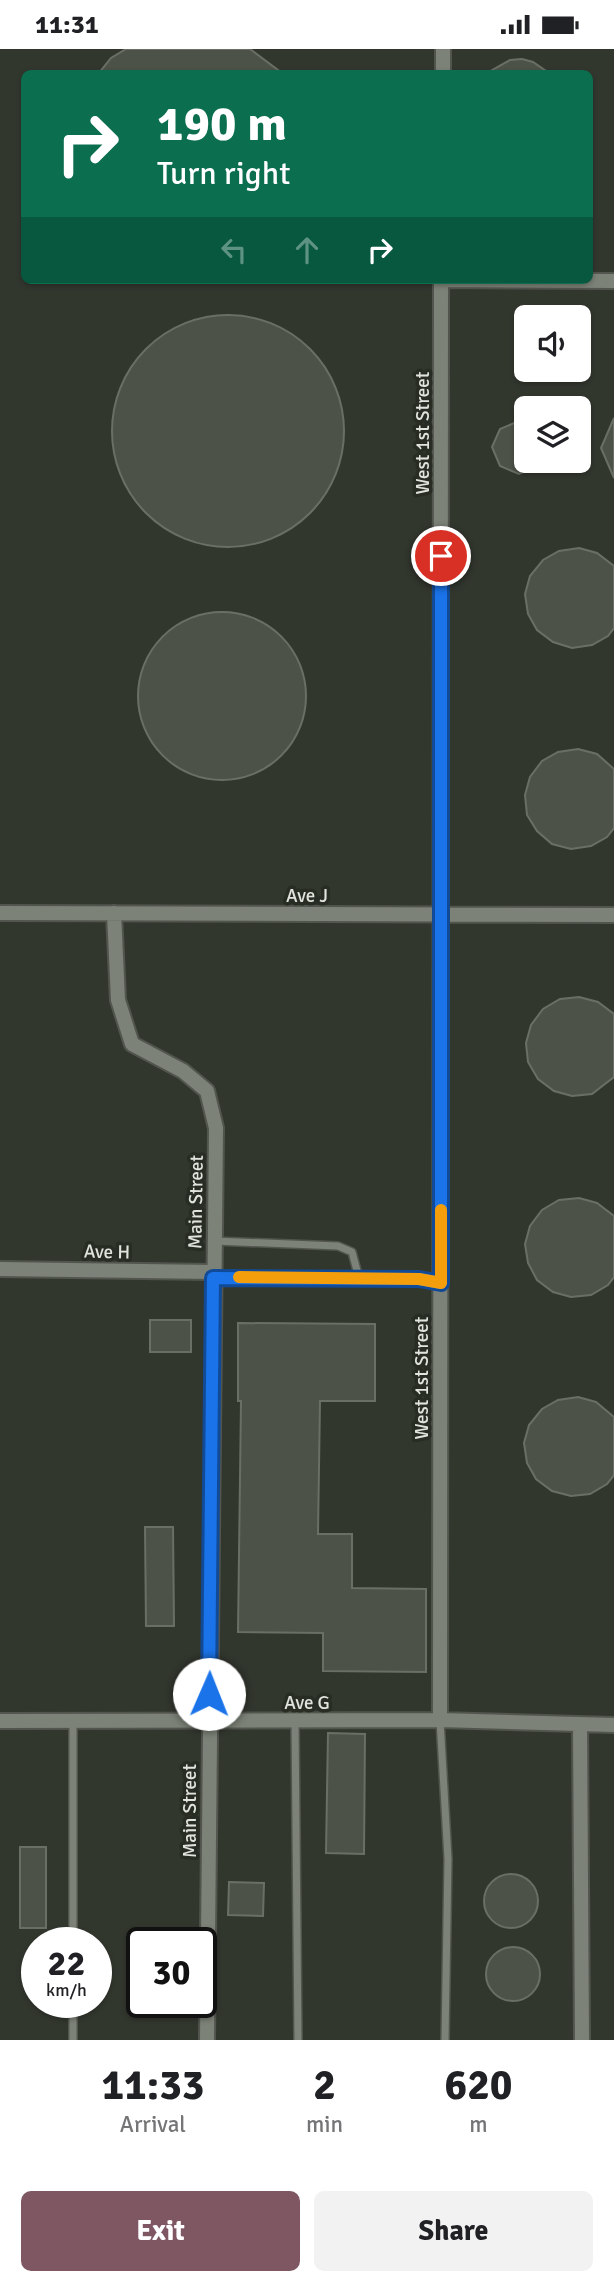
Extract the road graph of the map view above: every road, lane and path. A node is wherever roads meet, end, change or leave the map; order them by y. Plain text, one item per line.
1 (443, 49) edge
2 (443, 70) edge
3 (593, 281) edge
4 (614, 281) edge
5 (441, 284) edge
6 (0, 913) edge
7 (114, 913) junction
8 (442, 915) junction
9 (614, 915) edge
10 (214, 1241) junction
11 (0, 1269) edge
12 (213, 1275) junction
13 (359, 1279) junction
14 (441, 1283) junction
15 (440, 1720) junction
16 (0, 1721) edge
17 (73, 1721) junction
18 (208, 1721) junction
19 (295, 1721) junction
20 (580, 1725) junction
21 (614, 1725) edge
22 (73, 1927) edge
23 (73, 2018) edge
24 (73, 2040) edge
25 (207, 2040) edge
26 (298, 2040) edge
27 (445, 2040) edge
28 (582, 2040) edge

1 - 2 street
3 - 4 street
5 - 8 street, West 1st Street
6 - 7 street, Ave J
7 - 8 street, Ave J
7 - 10 street, Main Street
8 - 9 street, Ave J
8 - 14 street, West 1st Street
10 - 12 street, Main Street
10 - 13 lane
11 - 12 street, Ave H
12 - 13 lane
12 - 18 street, Main Street
13 - 14 lane
14 - 15 street, West 1st Street
15 - 19 street, Ave G
15 - 20 street, Ave G
15 - 27 lane
16 - 17 street, Ave G
17 - 18 street, Ave G
17 - 22 lane
18 - 19 street, Ave G
18 - 25 street, Main Street
19 - 26 lane
20 - 21 street, Ave G
20 - 28 street
23 - 24 lane

